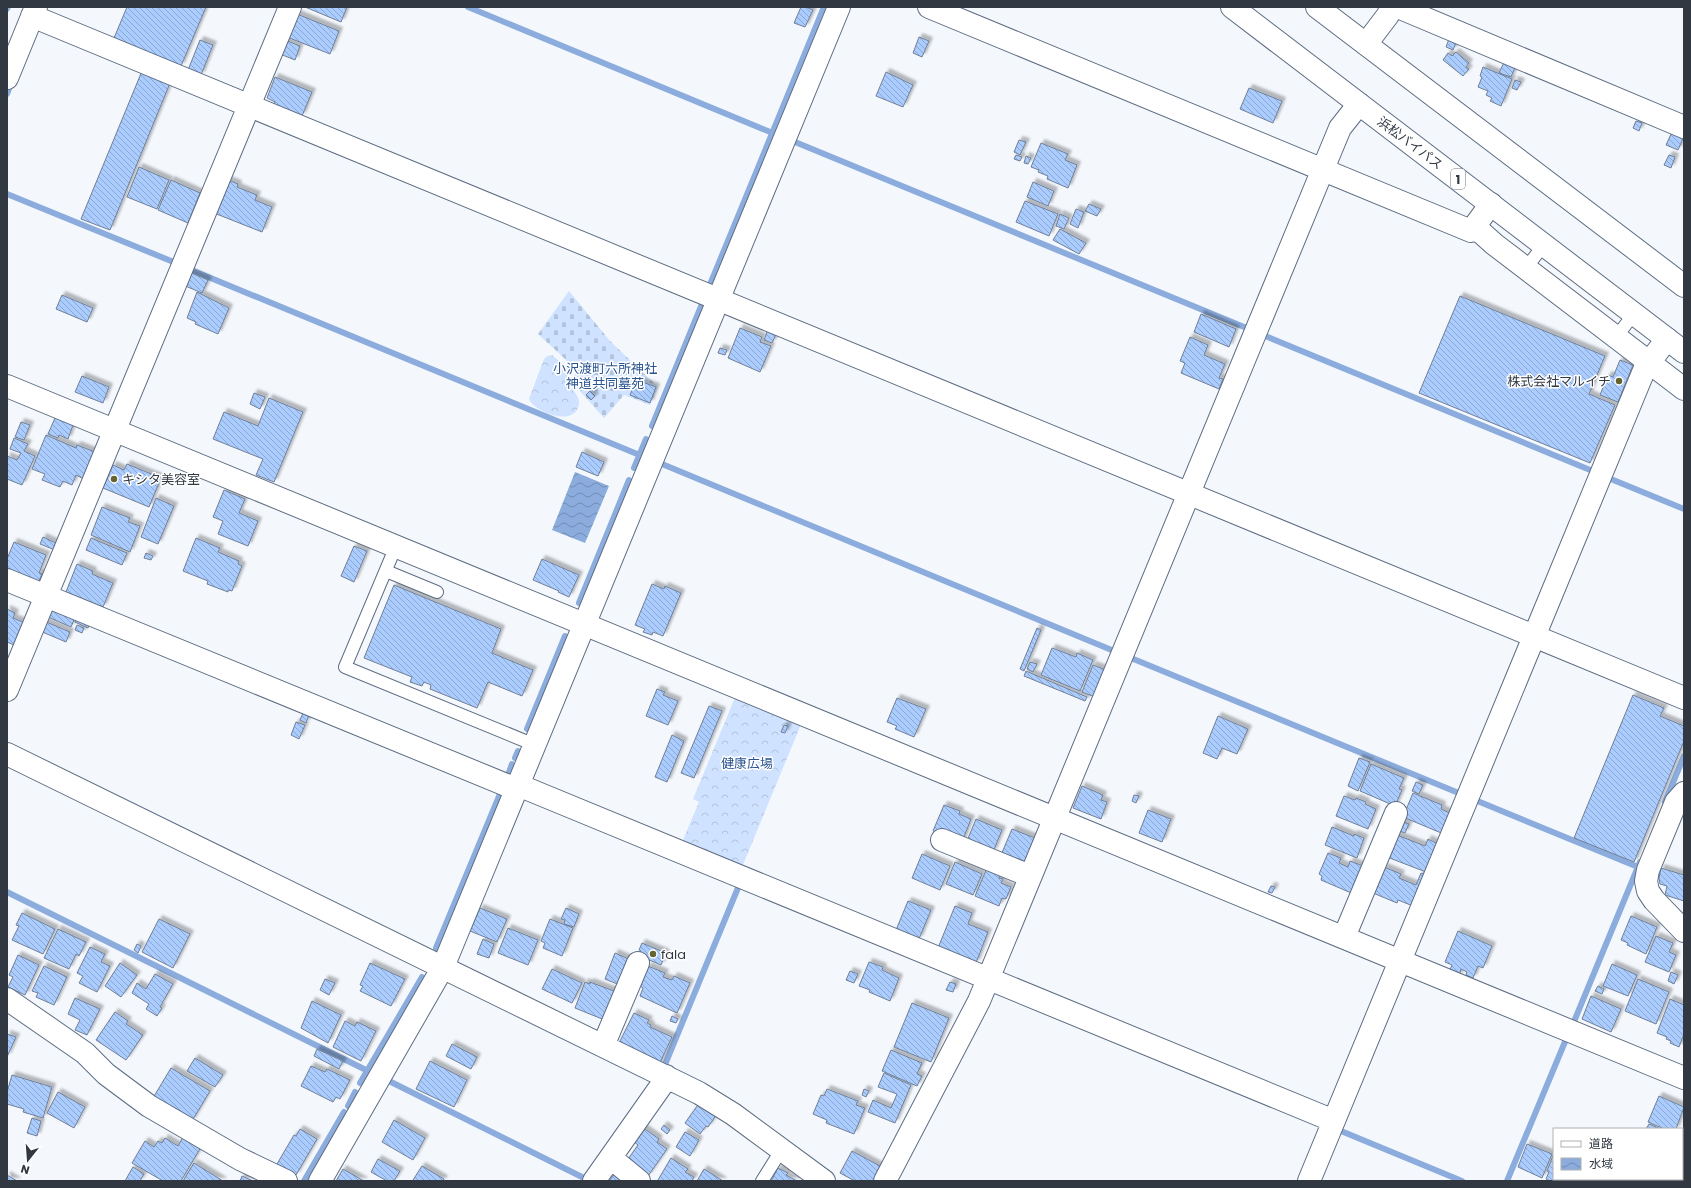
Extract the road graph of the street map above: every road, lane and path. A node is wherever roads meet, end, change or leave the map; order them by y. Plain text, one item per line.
1 (290, 7) edge
2 (839, 7) edge
3 (929, 7) edge
4 (1232, 7) edge
5 (1317, 7) edge
6 (1391, 7) edge
7 (1398, 7) edge
8 (34, 12) edge
9 (1366, 44) junction
10 (7, 78) edge
11 (1358, 104) junction
12 (249, 106) junction
13 (1684, 127) edge
14 (1323, 170) junction
15 (1491, 204) junction
16 (1474, 226) junction
17 (1544, 245) junction
18 (1526, 268) junction
19 (1681, 279) edge
20 (718, 299) junction
21 (1634, 314) junction
22 (1616, 337) junction
23 (1676, 346) edge
24 (1649, 363) junction
25 (1682, 383) edge
26 (7, 386) edge
27 (114, 430) junction
28 (1189, 494) junction
29 (396, 546) junction
30 (386, 570) junction
31 (7, 580) edge
32 (437, 592) dead end
33 (46, 596) junction
34 (584, 624) junction
35 (1534, 636) junction
36 (7, 690) edge
37 (1684, 698) edge
38 (535, 745) junction
39 (7, 754) edge
40 (517, 787) junction
41 (1684, 793) edge
42 (1396, 812) dead end
43 (1055, 818) junction
44 (942, 840) dead end
45 (1030, 876) junction
46 (1684, 931) edge
47 (1344, 938) junction
48 (1400, 960) junction
49 (638, 963) dead end
50 (443, 967) junction
51 (988, 979) junction
52 (7, 999) edge
53 (603, 1046) junction
54 (666, 1076) junction
55 (1684, 1078) edge
56 (1334, 1121) junction
57 (782, 1149) junction
58 (611, 1158) junction
59 (286, 1181) edge
60 (320, 1181) edge
61 (594, 1181) edge
62 (639, 1181) edge
63 (762, 1181) edge
64 (824, 1181) edge
65 (885, 1181) edge
66 (1309, 1181) edge

1 - 12 main road
2 - 20 main road
3 - 14 main road
4 - 11 main road, 浜松バイパス / 1
5 - 9 main road
6 - 9 main road
7 - 13 main road
8 - 10 main road
8 - 12 main road
9 - 19 main road
11 - 14 main road
11 - 15 main road, 浜松バイパス / 1
12 - 20 main road
12 - 27 main road
14 - 16 main road
14 - 28 main road
15 - 16 main road
15 - 17 main road, 浜松バイパス / 1
16 - 18 main road
17 - 18 lane
17 - 21 main road, 浜松バイパス / 1
18 - 22 main road
20 - 28 main road
20 - 34 main road
21 - 22 lane
21 - 23 main road, 浜松バイパス / 1
22 - 24 main road
23 - 24 main road
24 - 25 main road
24 - 35 main road
26 - 27 main road
27 - 29 main road
27 - 33 main road
28 - 35 main road
28 - 43 main road
29 - 30 lane
29 - 34 main road
30 - 32 lane
30 - 38 lane
31 - 33 main road
33 - 36 main road
33 - 40 main road
34 - 38 main road
34 - 43 main road
35 - 37 main road
35 - 48 main road
38 - 40 main road
39 - 50 main road
40 - 50 main road
40 - 51 main road
41 - 46 main road
42 - 47 main road
43 - 45 main road
43 - 47 main road
44 - 45 main road
45 - 51 main road
47 - 48 main road
48 - 55 main road
48 - 56 main road
49 - 53 main road
50 - 53 main road
50 - 60 main road
51 - 56 main road
51 - 65 main road
52 - 59 main road
53 - 54 main road
54 - 57 main road
54 - 58 main road
56 - 66 main road
57 - 63 lane
57 - 64 main road
58 - 61 main road
58 - 62 main road

